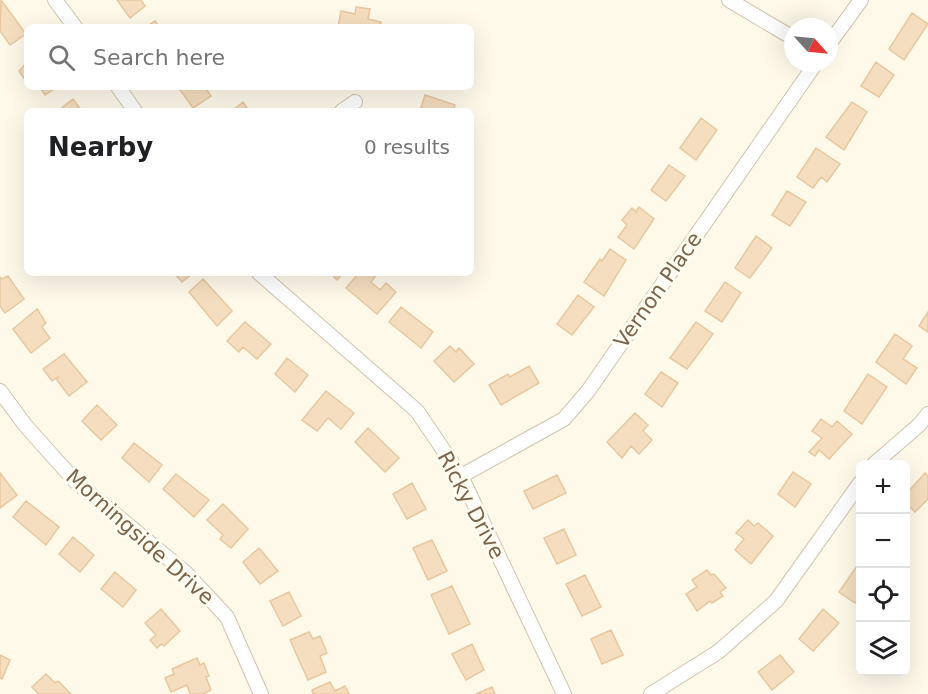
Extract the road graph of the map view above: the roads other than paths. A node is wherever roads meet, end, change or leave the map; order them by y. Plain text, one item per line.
1 (55, 0) edge
2 (729, 0) edge
3 (861, 0) edge
4 (73, 24) edge
5 (838, 32) edge
6 (784, 33) edge
7 (810, 72) edge
8 (120, 90) edge
9 (355, 102) dead end
10 (133, 108) edge
11 (346, 108) edge
12 (262, 276) edge
13 (0, 391) edge
14 (928, 414) edge
15 (879, 460) edge
16 (461, 476) junction
17 (856, 490) edge
18 (261, 694) edge
19 (564, 694) edge
20 (651, 694) edge

1 - 4 street
2 - 6 street
3 - 5 street
7 - 16 street, Vernon Place
8 - 10 street
9 - 11 street
12 - 16 street, Ricky Drive
13 - 18 street, Morningside Drive
14 - 15 street
16 - 19 street, Ricky Drive
17 - 20 street

